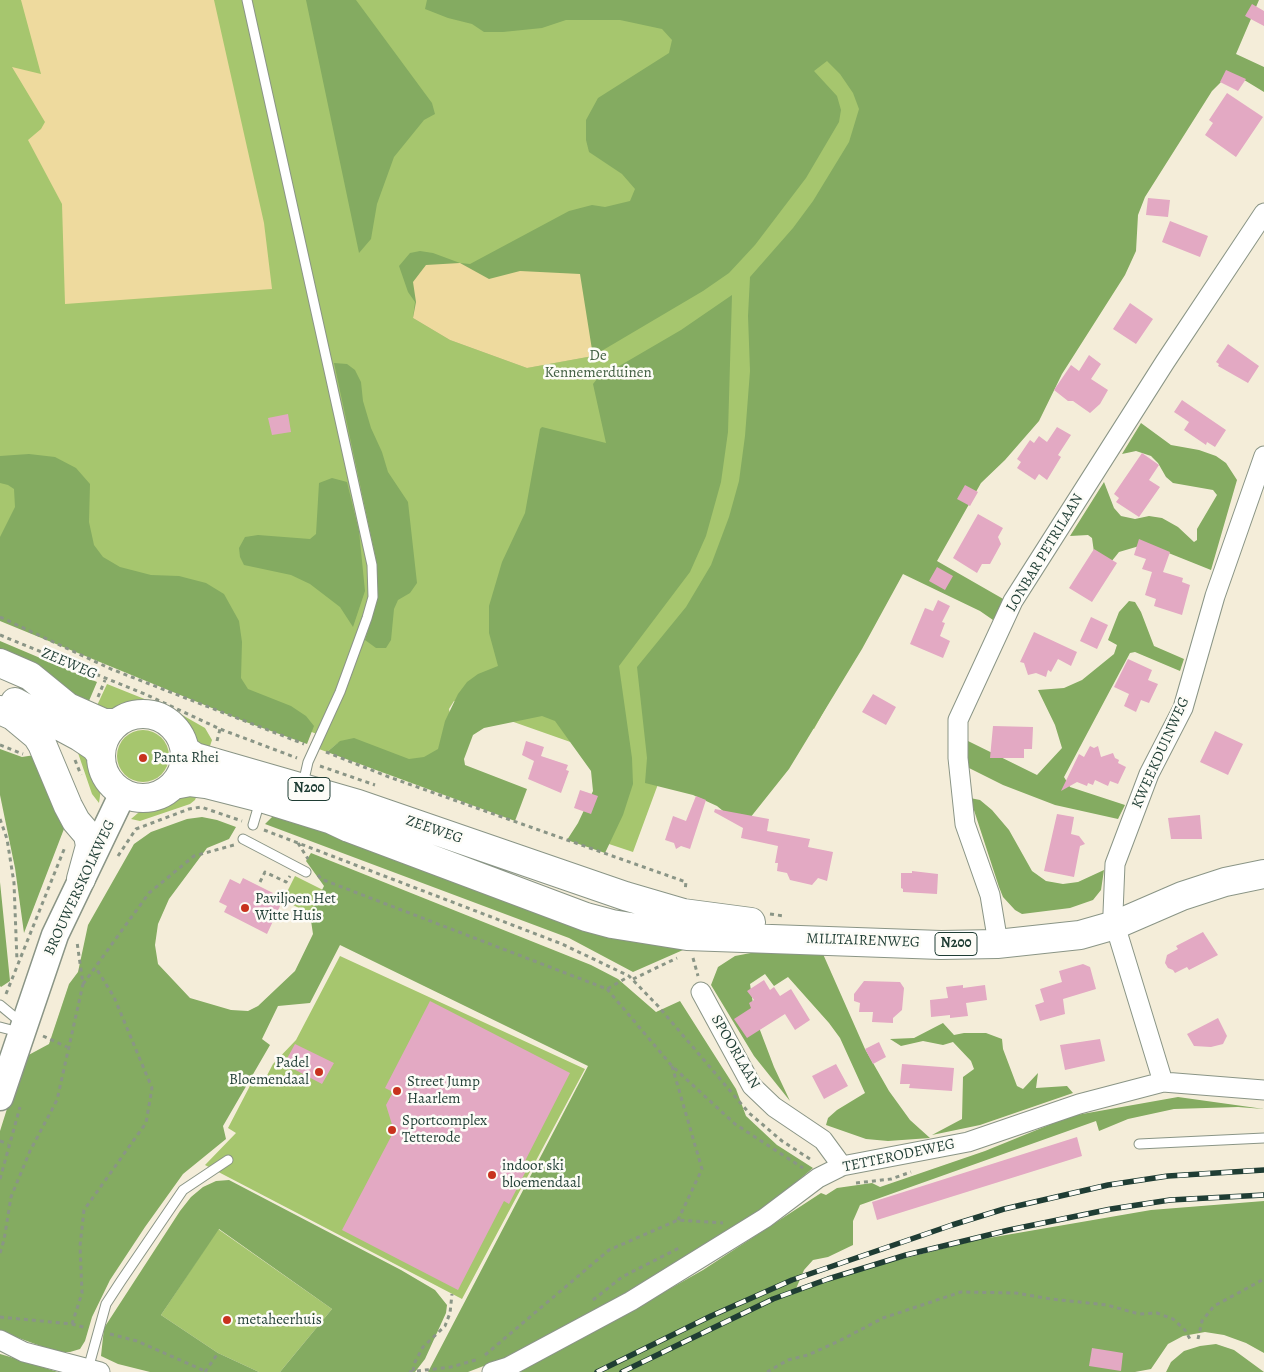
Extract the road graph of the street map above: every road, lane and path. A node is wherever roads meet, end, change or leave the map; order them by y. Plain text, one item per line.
1 (247, 0) edge
2 (1264, 213) edge
3 (1264, 456) edge
4 (0, 617) edge
5 (0, 635) edge
6 (0, 663) edge
7 (0, 695) edge
8 (0, 710) edge
9 (117, 723) junction
10 (315, 748) junction
11 (185, 750) junction
12 (101, 755) junction
13 (305, 774) junction
14 (174, 784) junction
15 (123, 793) junction
16 (262, 798) junction
17 (0, 819) edge
18 (76, 821) junction
19 (253, 825) junction
20 (136, 829) dead end
21 (242, 841) joint
22 (298, 843) junction
23 (1264, 861) edge
24 (295, 866) junction
25 (309, 868) joint
26 (316, 872) dead end
27 (1264, 874) edge
28 (81, 879) junction
29 (260, 882) dead end
30 (686, 882) dead end
31 (683, 913) joint
32 (1114, 919) junction
33 (996, 931) junction
34 (661, 933) joint
35 (77, 942) dead end
36 (691, 952) dead end
37 (684, 955) dead end
38 (17, 963) junction
39 (96, 968) junction
40 (629, 976) junction
41 (633, 980) junction
42 (83, 984) junction
43 (701, 992) joint
44 (1, 1006) edge
45 (658, 1006) dead end
46 (22, 1030) edge
47 (67, 1047) junction
48 (672, 1066) dead end
49 (1163, 1082) junction
50 (1264, 1090) edge
51 (0, 1097) edge
52 (1264, 1138) edge
53 (0, 1141) edge
54 (8, 1144) dead end
55 (1139, 1144) dead end
56 (228, 1160) dead end
57 (842, 1166) junction
58 (678, 1220) junction
59 (719, 1227) dead end
60 (687, 1245) dead end
61 (0, 1253) edge
62 (1264, 1279) edge
63 (452, 1294) dead end
64 (592, 1301) dead end
65 (0, 1311) edge
66 (4, 1317) dead end
67 (72, 1324) dead end
68 (0, 1340) edge
69 (1198, 1340) dead end
70 (1191, 1341) dead end
71 (218, 1353) dead end
72 (497, 1353) dead end
73 (486, 1365) edge
74 (94, 1371) edge
75 (205, 1372) edge
76 (409, 1372) edge
77 (413, 1372) edge
78 (766, 1372) edge

1 - 10 lane
2 - 33 street, LONBAR PETRILAAN
3 - 32 street, KWEEKDUINWEG
4 - 10 path
5 - 13 path, ZEEWEG
6 - 9 main road, ZEEWEG
7 - 12 main road
8 - 18 main road
9 - 11 main road
9 - 12 main road
10 - 13 lane
10 - 30 path
11 - 13 main road, ZEEWEG / N200
11 - 14 main road
12 - 15 main road
13 - 31 main road, ZEEWEG / N200
14 - 15 main road, N200
14 - 16 main road, ZEEWEG / N200
15 - 28 main road, BROUWERSKOLKWEG
16 - 19 lane
16 - 34 main road, ZEEWEG / N200
17 - 38 path
18 - 28 main road
18 - 38 path
19 - 20 path
19 - 22 path
21 - 24 lane
21 - 39 path
22 - 25 path
22 - 40 path
23 - 32 main road, MILITAIRENWEG / N200
24 - 25 lane
24 - 29 path
26 - 40 path
27 - 32 main road, MILITAIRENWEG / N200
28 - 46 main road, BROUWERSKOLKWEG
31 - 33 main road, MILITAIRENWEG / N200
32 - 33 main road, MILITAIRENWEG / N200
32 - 34 main road, MILITAIRENWEG / N200
32 - 49 street, KWEEKDUINWEG
35 - 42 path
36 - 43 path
37 - 41 path
38 - 44 path
39 - 42 path
39 - 67 path
40 - 41 path
41 - 45 path
42 - 47 path
43 - 57 street, SPOORLAAN
44 - 46 lane
46 - 47 path
46 - 51 main road, BROUWERSKOLKWEG
47 - 61 path
48 - 58 path
49 - 50 street, TETTERODEWEG
49 - 57 street, TETTERODEWEG
52 - 55 lane
53 - 54 path
56 - 74 lane
57 - 73 street, TETTERODEWEG
58 - 59 path
58 - 73 path
60 - 64 path
62 - 69 path
63 - 77 path
65 - 66 path
68 - 74 street
70 - 78 path
71 - 75 path
72 - 73 path
73 - 77 path
76 - 77 path

